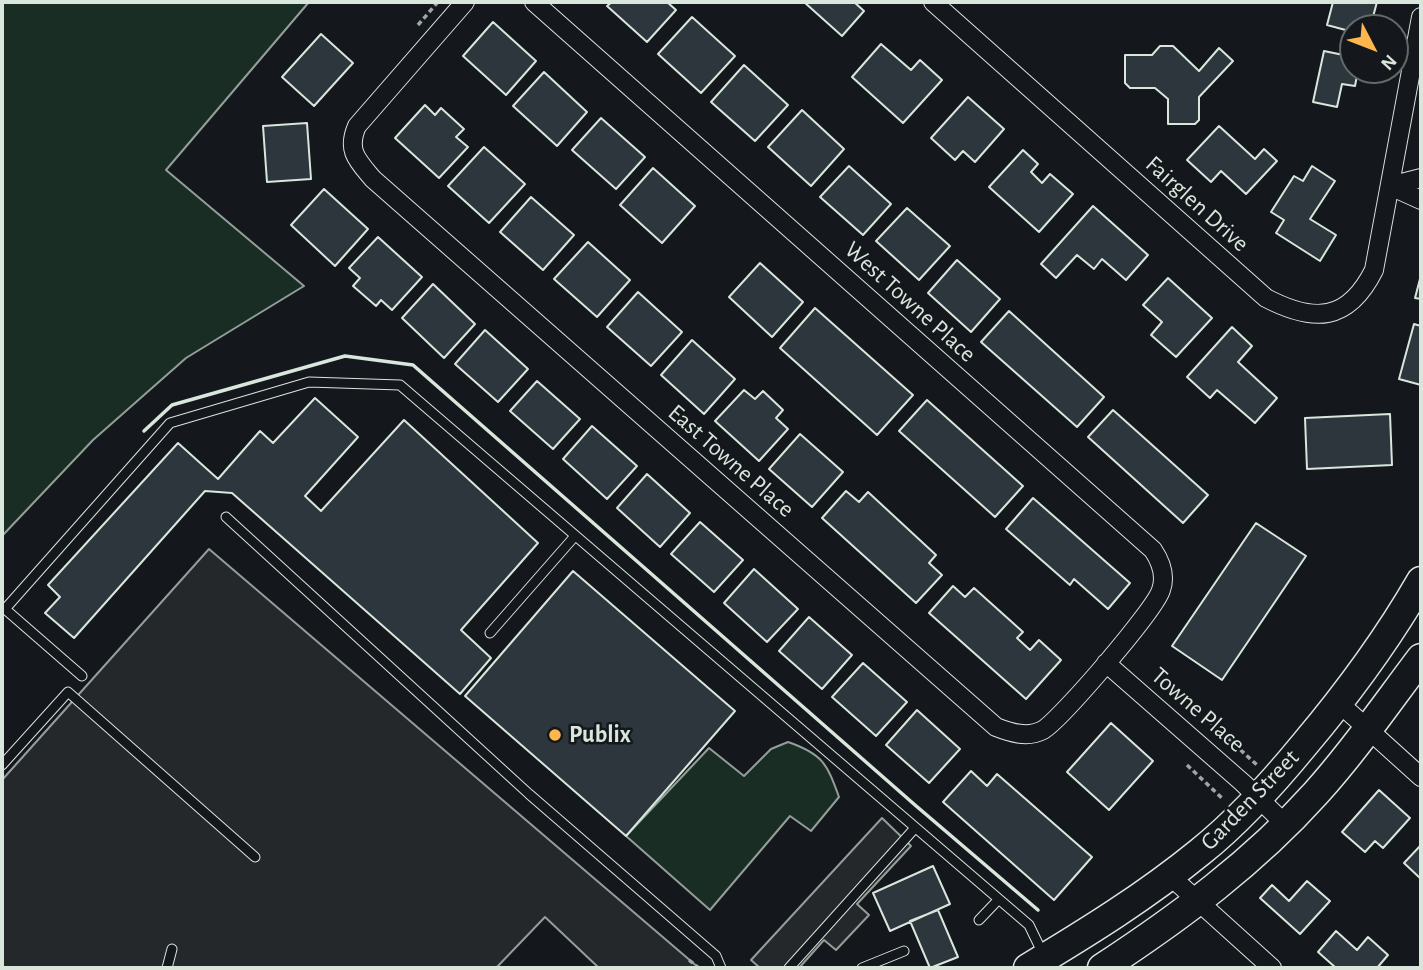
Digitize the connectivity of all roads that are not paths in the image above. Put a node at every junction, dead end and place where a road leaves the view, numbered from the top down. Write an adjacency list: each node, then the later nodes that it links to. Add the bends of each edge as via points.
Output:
1 (465, 2): 13 (street, East Towne Place, via 357,126 351,140 356,159 373,179 996,727 1010,733 1041,731)
2 (534, 2): 13 (street, West Towne Place, via 1153,550 1160,560 1162,589)
3 (933, 2): 6 (street, Fairglen Drive, via 1266,298 1286,308 1306,315 1325,314 1347,305 1364,289 1374,270)
4 (1421, 17): 6 (street, Fairglen Drive)
5 (1421, 178): 6 (street)
6 (1390, 186): 7 (street)
7 (1421, 201)
8 (226, 517): 31 (lane, via 529,794 716,956)
9 (575, 536): 11 (lane); 14 (lane, via 400,385 309,382 170,423 5,609); 21 (lane)
10 (1421, 581): 15 (main road, Garden Street, via 1398,622)
11 (491, 633)
12 (1421, 658): 16 (main road, Garden Street)
13 (1106, 663): 19 (street, Towne Place)
14 (82, 676)
15 (1339, 703): 16 (street); 19 (main road, Garden Street)
16 (1368, 729): 18 (street); 20 (main road, Garden Street)
17 (2, 765): 22 (lane, via 68,692)
18 (1421, 776)
19 (1259, 798): 20 (street, Towne Place); 23 (main road, Garden Street)
20 (1286, 825): 25 (main road, Garden Street)
21 (915, 828): 24 (lane); 32 (lane)
22 (255, 857)
23 (1169, 875): 25 (street); 29 (main road, Garden Street, via 1125,909)
24 (998, 900): 26 (lane); 29 (lane, via 1029,925)
25 (1198, 901): 34 (main road, Garden Street); 35 (street)
26 (979, 920)
27 (172, 950): 30 (lane)
28 (904, 951): 33 (lane)
29 (1037, 963)
30 (167, 968)
31 (721, 968)
32 (789, 968)
33 (862, 968)
34 (1102, 968)
35 (1272, 968)

